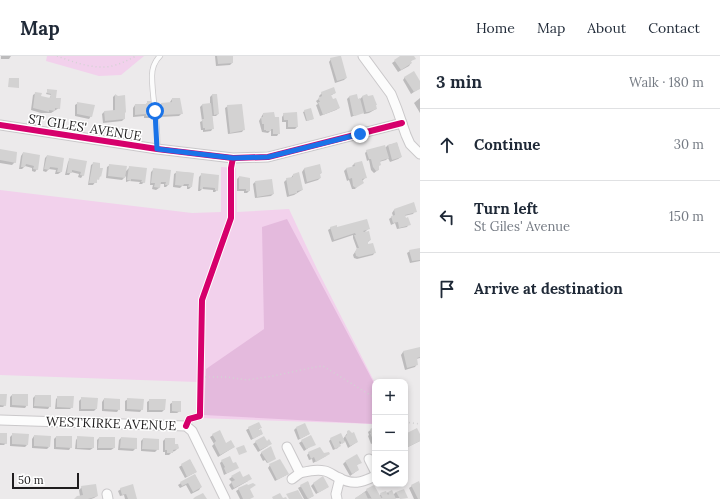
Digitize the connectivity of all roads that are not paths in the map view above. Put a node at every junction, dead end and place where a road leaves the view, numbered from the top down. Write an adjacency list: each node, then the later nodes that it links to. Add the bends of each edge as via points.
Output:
1 (160, 56): 5 (lane, via 156,60 152,76)
2 (363, 56): 3 (street, via 390,94)
3 (402, 123): 5 (street, ST GILES' AVENUE, via 268,157 233,158); 6 (street, via 410,144)
4 (0, 125): 5 (street, ST GILES' AVENUE)
5 (157, 149)
6 (420, 154)
7 (0, 420): 15 (street, WESTKIRKE AVENUE, via 186,426 192,431)
8 (288, 447): 11 (street)
9 (369, 459): 10 (street)
10 (372, 465)
11 (300, 473): 13 (street, via 315,469 327,471); 14 (street)
12 (372, 477): 13 (street, via 354,483)
13 (340, 478): 16 (street)
14 (292, 479)
15 (225, 499)
16 (337, 499)

